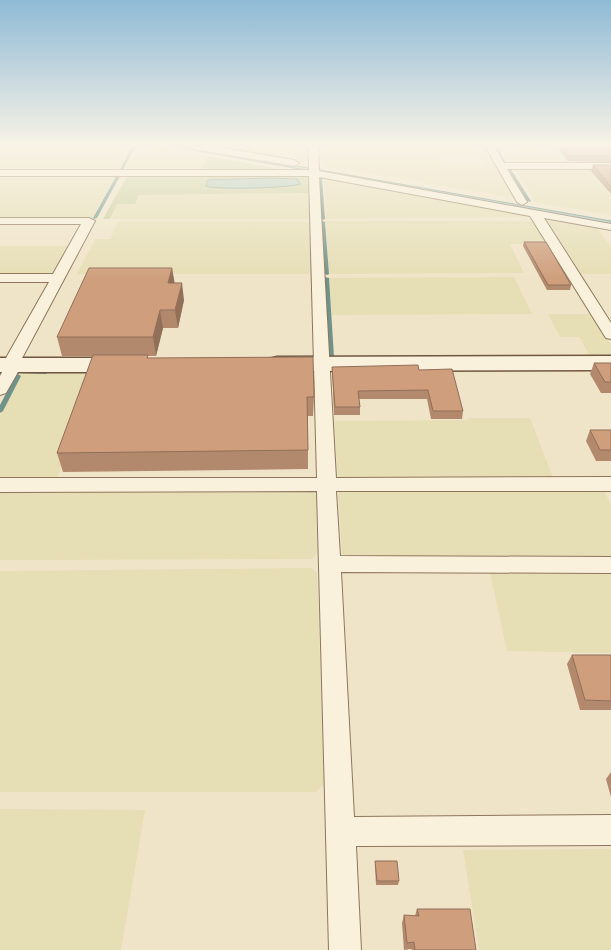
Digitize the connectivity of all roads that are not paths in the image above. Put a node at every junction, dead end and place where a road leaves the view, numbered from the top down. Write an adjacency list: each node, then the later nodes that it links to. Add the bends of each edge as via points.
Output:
1 (314, 190): 15 (street)
2 (417, 190): 6 (street)
3 (446, 190): 5 (street)
4 (515, 190): 5 (street)
5 (522, 202): 7 (street)
6 (537, 214): 9 (street); 12 (street, via 535,217)
7 (611, 217)
8 (0, 221): 11 (street, via 89,221)
9 (611, 227)
10 (0, 278): 11 (street)
11 (58, 278): 16 (street)
12 (611, 335)
13 (611, 363): 15 (street)
14 (256, 364): 15 (street)
15 (323, 364): 19 (street)
16 (8, 365): 17 (street); 18 (street)
17 (142, 365)
18 (0, 390)
19 (328, 484): 20 (street); 21 (street); 22 (street)
20 (611, 484)
21 (0, 485)
22 (330, 564): 23 (street); 25 (street)
23 (611, 564)
24 (611, 830): 25 (street)
25 (340, 832): 26 (street)
26 (345, 950)

